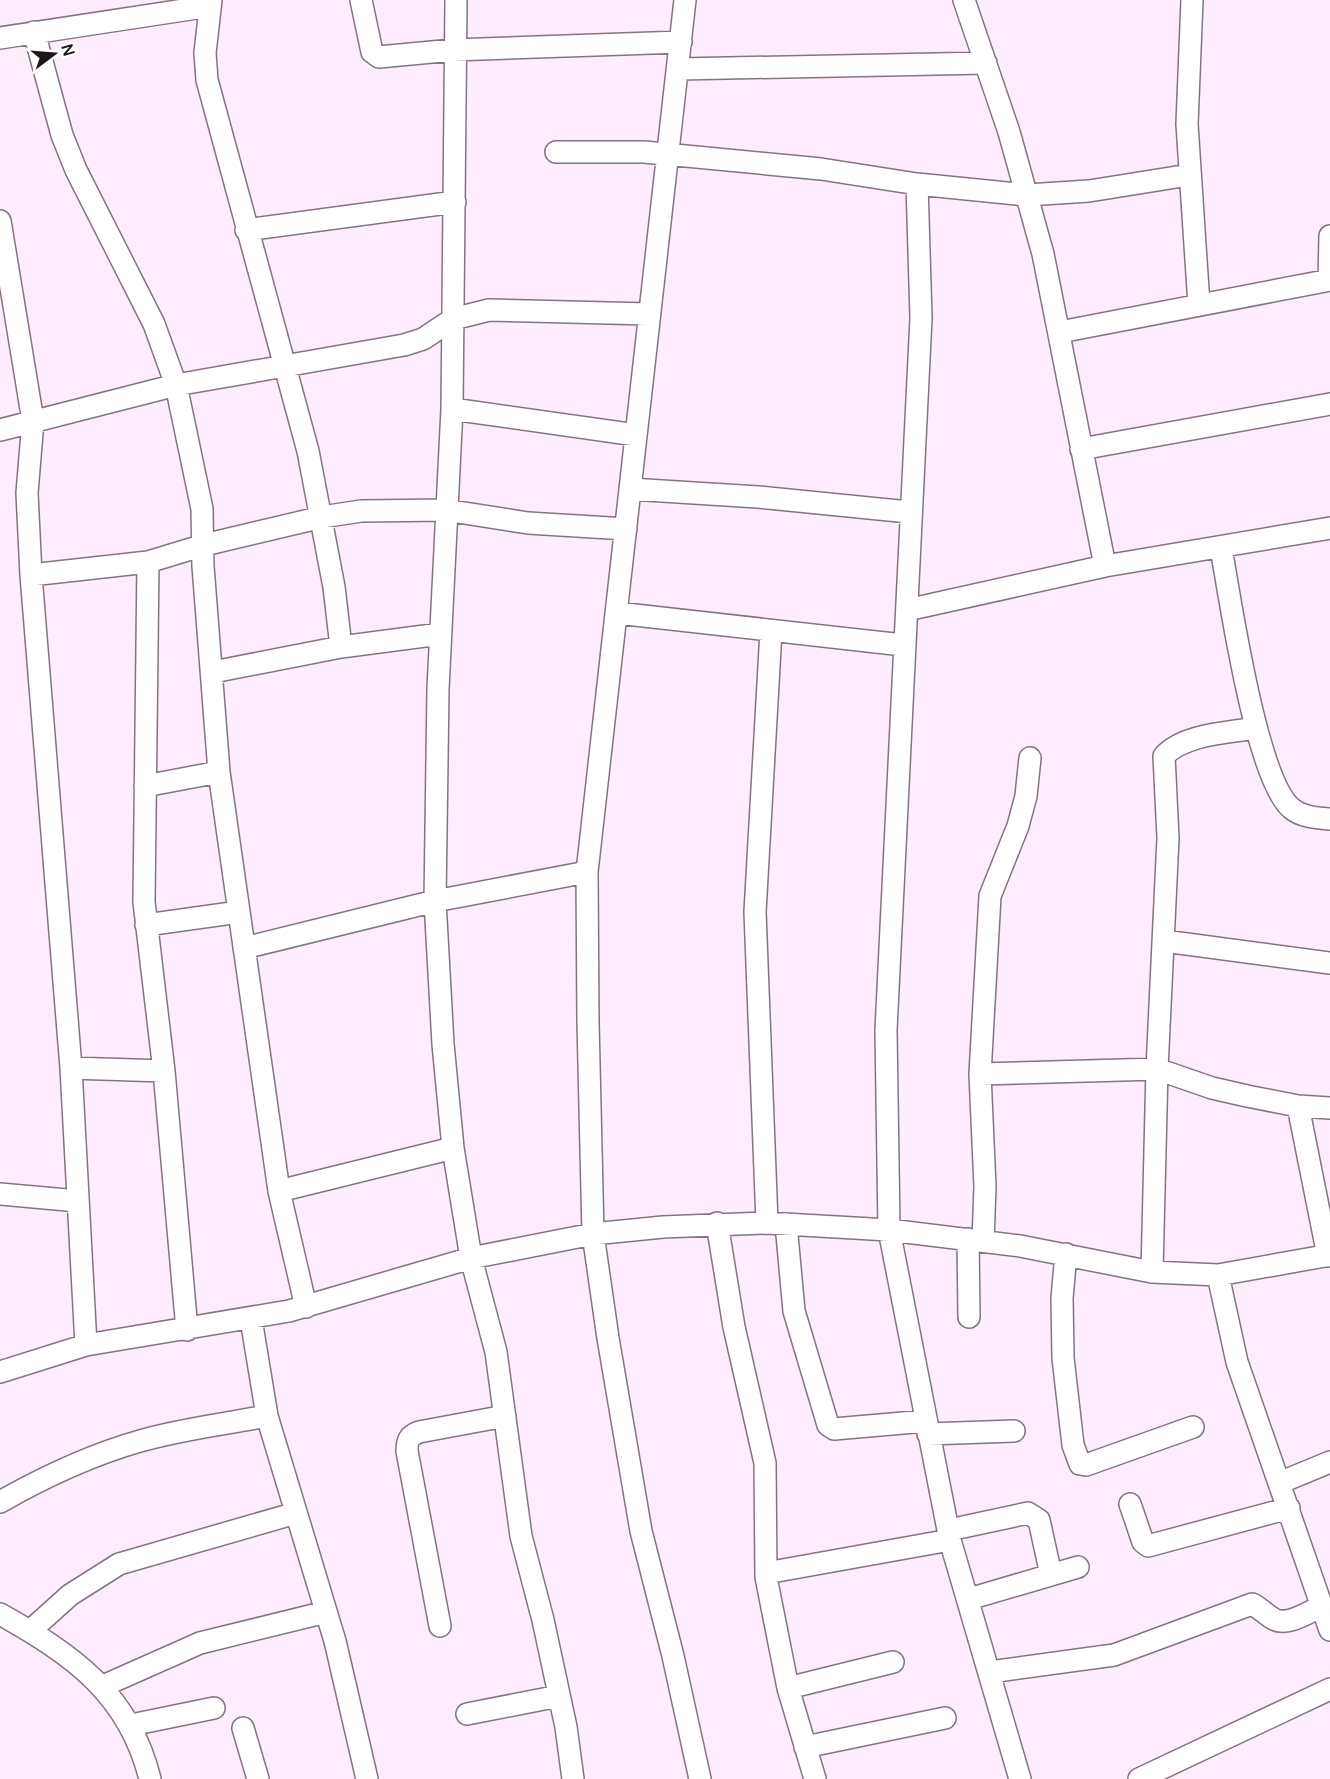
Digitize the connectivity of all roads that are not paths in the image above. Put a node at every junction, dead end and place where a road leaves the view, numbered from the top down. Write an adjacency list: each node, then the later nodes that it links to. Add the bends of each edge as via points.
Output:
1 (361, 0): 10 (street, via 375,56)
2 (456, 0): 10 (street)
3 (685, 0): 9 (street)
4 (964, 0): 11 (street)
5 (1192, 0): 15 (street)
6 (211, 3): 7 (street); 20 (street, via 205,53 207,80)
7 (34, 32): 8 (street); 28 (street, via 62,135 76,170 154,324)
8 (0, 38)
9 (681, 42): 10 (street); 12 (street)
10 (453, 50): 18 (street)
11 (986, 63): 12 (street); 17 (street)
12 (679, 69): 14 (street)
13 (556, 152): 14 (street, via 644,152)
14 (669, 156): 16 (street, via 821,169); 24 (street)
15 (1189, 175): 17 (street, via 1089,191); 23 (street)
16 (917, 184): 17 (street); 38 (street, via 921,318)
17 (1027, 195): 26 (street)
18 (455, 202): 20 (street); 25 (street)
19 (0, 221): 31 (street)
20 (246, 230): 27 (street)
21 (1330, 236): 22 (street)
22 (1329, 280): 23 (street)
23 (1199, 305): 26 (street)
24 (649, 314): 25 (street, via 489,310); 33 (street)
25 (453, 319): 27 (street, via 414,343); 30 (street)
26 (1060, 332): 34 (street)
27 (285, 366): 28 (street); 39 (street)
28 (176, 385): 31 (street); 42 (street, via 202,509)
29 (1330, 404): 34 (street)
30 (452, 409): 33 (street); 37 (street)
31 (33, 421): 32 (street); 35 (street)
32 (3, 429): 35 (street)
33 (636, 435): 36 (street)
34 (1081, 449): 45 (street)
35 (29, 465): 46 (street)
36 (630, 489): 38 (street); 41 (street)
37 (446, 510): 39 (street, via 361,511); 41 (street, via 528,522); 50 (street)
38 (909, 512): 47 (street)
39 (322, 517): 42 (street); 52 (street)
40 (1330, 528): 43 (street)
41 (626, 529): 48 (street)
42 (204, 545): 44 (street); 53 (street)
43 (1221, 548): 45 (street); 54 (street)
44 (148, 562): 46 (street); 57 (street)
45 (1105, 566): 47 (street)
46 (31, 575): 66 (street)
47 (907, 610): 51 (street)
48 (617, 613): 49 (street); 59 (street)
49 (771, 631): 51 (street); 77 (street, via 755,912)
50 (440, 634): 52 (street); 60 (street)
51 (903, 645): 78 (street, via 886,1029)
52 (341, 647): 53 (street)
53 (213, 672): 56 (street)
54 (1256, 728): 58 (street, via 1290,808 1304,815); 63 (street, via 1191,740 1173,746 1164,756 1168,838)
55 (1030, 758): 69 (street, via 1018,826 990,896)
56 (219, 772): 57 (street); 61 (street)
57 (145, 786): 62 (street)
58 (1330, 819)
59 (587, 872): 60 (street); 79 (street)
60 (435, 901): 64 (street); 72 (street, via 442,1044)
61 (239, 912): 62 (street); 64 (street)
62 (146, 925): 68 (street)
63 (1164, 941): 65 (street); 67 (street)
64 (244, 948): 73 (street)
65 (1330, 963)
66 (71, 1068): 68 (street); 75 (street)
67 (1157, 1069): 69 (street); 70 (street, via 1212,1088); 84 (street)
68 (164, 1071): 89 (street)
69 (980, 1074): 80 (street, via 985,1187)
70 (1298, 1106): 71 (street); 82 (street)
71 (1330, 1108)
72 (453, 1148): 73 (street); 83 (street)
73 (279, 1191): 86 (street)
74 (0, 1194): 75 (street)
75 (78, 1201): 90 (street)
76 (717, 1223): 77 (street); 79 (street); 105 (street, via 734,1327 765,1463)
77 (776, 1223): 78 (street); 95 (street, via 794,1311 828,1425 834,1429)
78 (889, 1230): 80 (street); 95 (street)
79 (593, 1234): 83 (street); 130 (street, via 641,1531)
80 (976, 1240): 81 (street); 87 (street)
81 (1066, 1254): 84 (street); 94 (street, via 1063,1358 1073,1445 1080,1464)
82 (1329, 1255): 85 (street)
83 (471, 1258): 86 (street); 93 (street, via 496,1352)
84 (1152, 1272): 85 (street)
85 (1218, 1275): 98 (street, via 1237,1362)
86 (306, 1307): 88 (street)
87 (969, 1317)
88 (251, 1319): 89 (street); 92 (street)
89 (187, 1330): 90 (street)
90 (86, 1345): 91 (street)
91 (0, 1372)
92 (267, 1416): 99 (street, via 140,1441 36,1481); 102 (street)
93 (505, 1416): 111 (street, via 419,1432 407,1441); 119 (street, via 521,1536)
94 (1193, 1427)
95 (927, 1428): 96 (street); 103 (street)
96 (1014, 1431)
97 (1330, 1462): 98 (street)
98 (1279, 1483): 101 (street)
99 (0, 1502)
100 (1130, 1504): 101 (street, via 1143,1542 1148,1546)
101 (1289, 1508): 108 (street)
102 (296, 1513): 109 (street); 112 (street, via 119,1564 70,1595)
103 (950, 1535): 105 (street); 106 (street, via 1028,1513 1034,1515 1039,1520); 107 (street)
104 (1078, 1567): 106 (street)
105 (766, 1573): 117 (street)
106 (1051, 1575): 107 (street)
107 (969, 1599): 115 (street)
108 (1322, 1606): 113 (street); 115 (street, via 1286,1622 1274,1620 1252,1604 1113,1655)
109 (326, 1611): 116 (street, via 200,1643); 128 (street)
110 (0, 1614): 112 (street)
111 (440, 1626)
112 (30, 1630): 116 (street)
113 (1330, 1630)
114 (893, 1662): 117 (street)
115 (990, 1672): 132 (street)
116 (103, 1686): 123 (street)
117 (788, 1688): 125 (street)
118 (1330, 1689): 133 (street)
119 (559, 1696): 121 (street); 129 (street)
120 (214, 1708): 123 (street)
121 (467, 1714)
122 (945, 1718): 125 (street)
123 (131, 1725): 126 (street)
124 (243, 1728): 127 (street)
125 (805, 1747): 131 (street)
126 (150, 1779)
127 (258, 1779)
128 (367, 1779)
129 (573, 1779)
130 (700, 1779)
131 (815, 1779)
132 (1020, 1779)
133 (1139, 1779)

